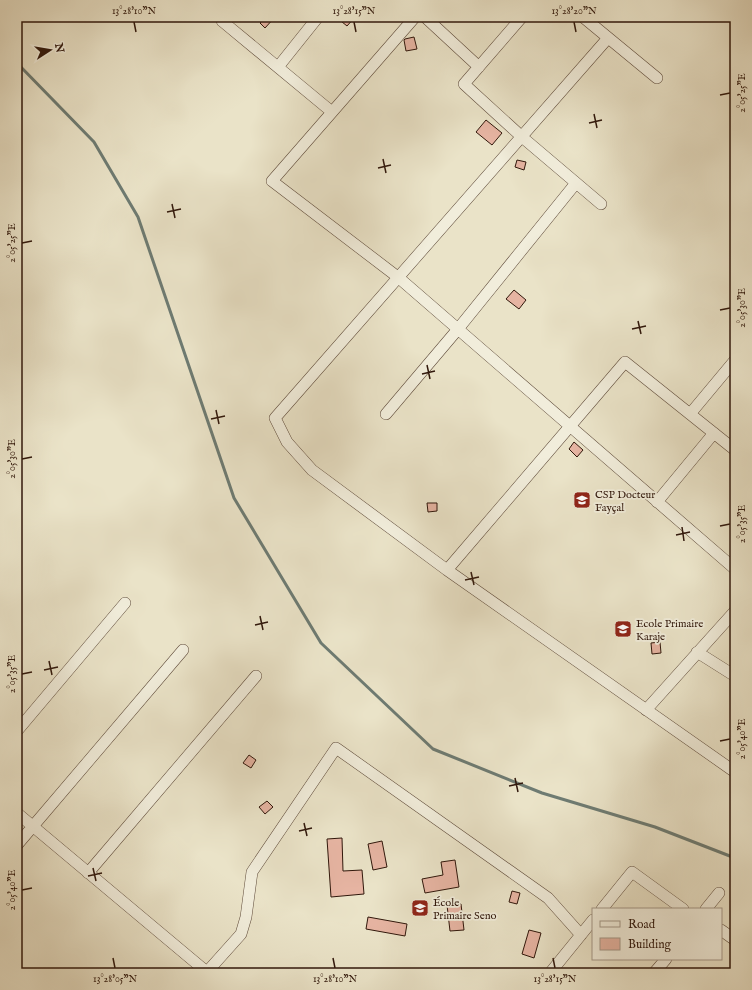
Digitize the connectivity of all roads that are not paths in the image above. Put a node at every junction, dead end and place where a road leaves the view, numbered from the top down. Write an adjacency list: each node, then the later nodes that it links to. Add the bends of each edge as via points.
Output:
1 (226, 17): 8 (street, via 222,21)
2 (318, 17): 8 (street)
3 (415, 17): 11 (street)
4 (425, 17): 9 (street)
5 (522, 17): 9 (street)
6 (583, 17): 7 (street)
7 (608, 38): 10 (street); 12 (street)
8 (278, 67): 11 (street)
9 (479, 67): 12 (street, via 464,84)
10 (657, 78)
11 (332, 112): 15 (street, via 272,181)
12 (522, 137): 13 (street); 15 (street)
13 (576, 183): 14 (street); 16 (street)
14 (601, 204)
15 (399, 278): 16 (street); 25 (street, via 275,418 287,442 312,470)
16 (458, 329): 18 (street); 20 (street)
17 (735, 360): 19 (street)
18 (386, 414)
19 (690, 414): 20 (street, via 626,362); 21 (street)
20 (571, 427): 23 (street); 25 (street)
21 (714, 433): 22 (street); 23 (street)
22 (735, 450)
23 (657, 502): 24 (street)
24 (735, 569)
25 (447, 570): 32 (street)
26 (125, 603): 33 (street)
27 (735, 611): 29 (street)
28 (183, 650): 36 (street)
29 (698, 652): 31 (street); 32 (street)
30 (256, 676): 38 (street)
31 (735, 676)
32 (646, 710): 34 (street)
33 (17, 731)
34 (735, 772)
35 (17, 813): 36 (street)
36 (33, 827): 37 (street); 38 (street)
37 (17, 845)
38 (88, 873): 48 (street)
39 (719, 893): 42 (street)
40 (603, 908): 41 (street, via 632,872)
41 (682, 908)
42 (707, 908)
43 (592, 921): 45 (street)
44 (722, 931): 46 (street)
45 (581, 936): 48 (street, via 548,898 336,748 252,872 241,934); 49 (street)
46 (735, 940)
47 (665, 960): 50 (street)
48 (207, 973)
49 (550, 973)
50 (654, 973)

